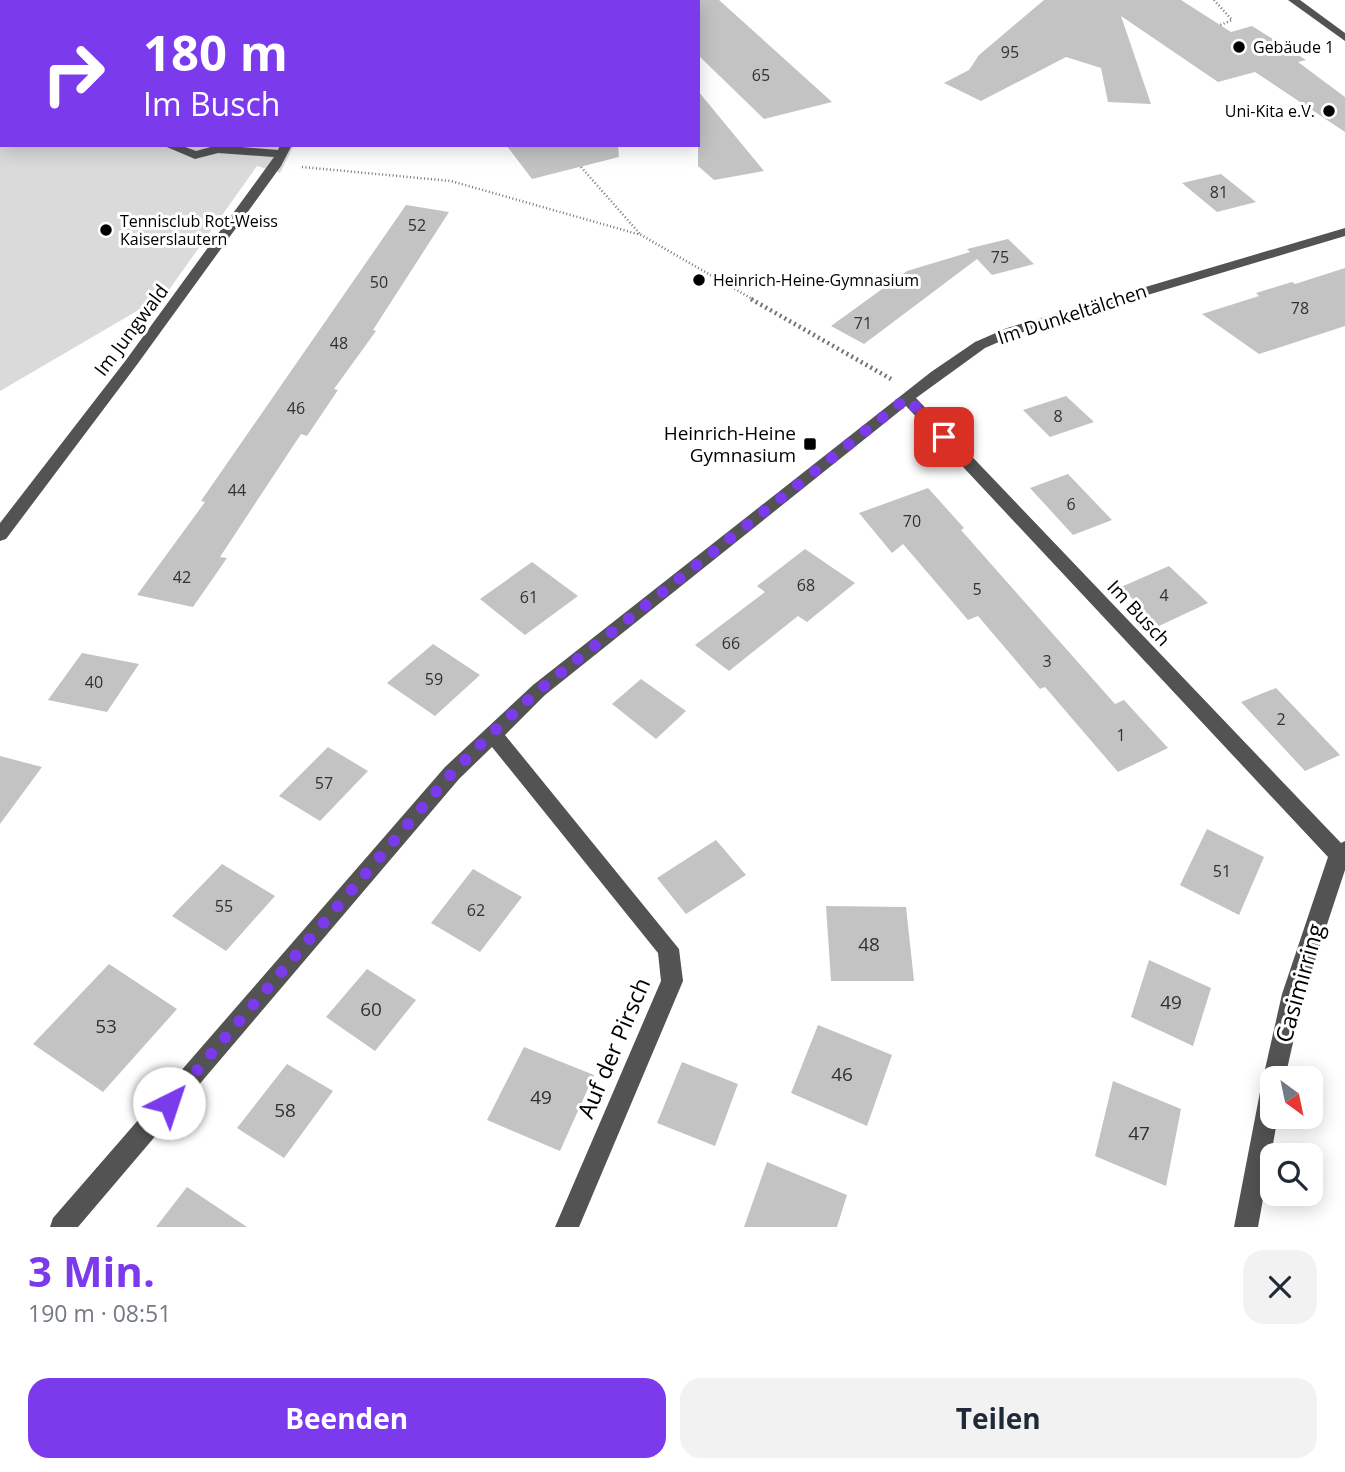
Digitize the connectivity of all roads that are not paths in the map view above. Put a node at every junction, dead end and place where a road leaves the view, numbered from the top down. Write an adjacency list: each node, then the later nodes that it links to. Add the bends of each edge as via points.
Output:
1 (1293, 0): 2 (street)
2 (1345, 38)
3 (173, 147): 4 (street, via 195,155 218,149)
4 (284, 149): 7 (street, Im Jungwald, via 131,363)
5 (1345, 232): 6 (street, Im Dunkeltälchen, via 1012,331 979,345)
6 (907, 398): 8 (street, Im Dunkeltälchen, via 539,690); 9 (street, Im Busch)
7 (0, 535)
8 (492, 733): 12 (street, Im Dunkeltälchen, via 452,773); 13 (street, Auf der Pirsch, via 668,949 672,981)
9 (1343, 856): 10 (street, Casimirring, via 1293,994)
10 (1277, 1066)
11 (1264, 1129): 14 (street)
12 (62, 1227)
13 (567, 1227)
14 (1246, 1227)

